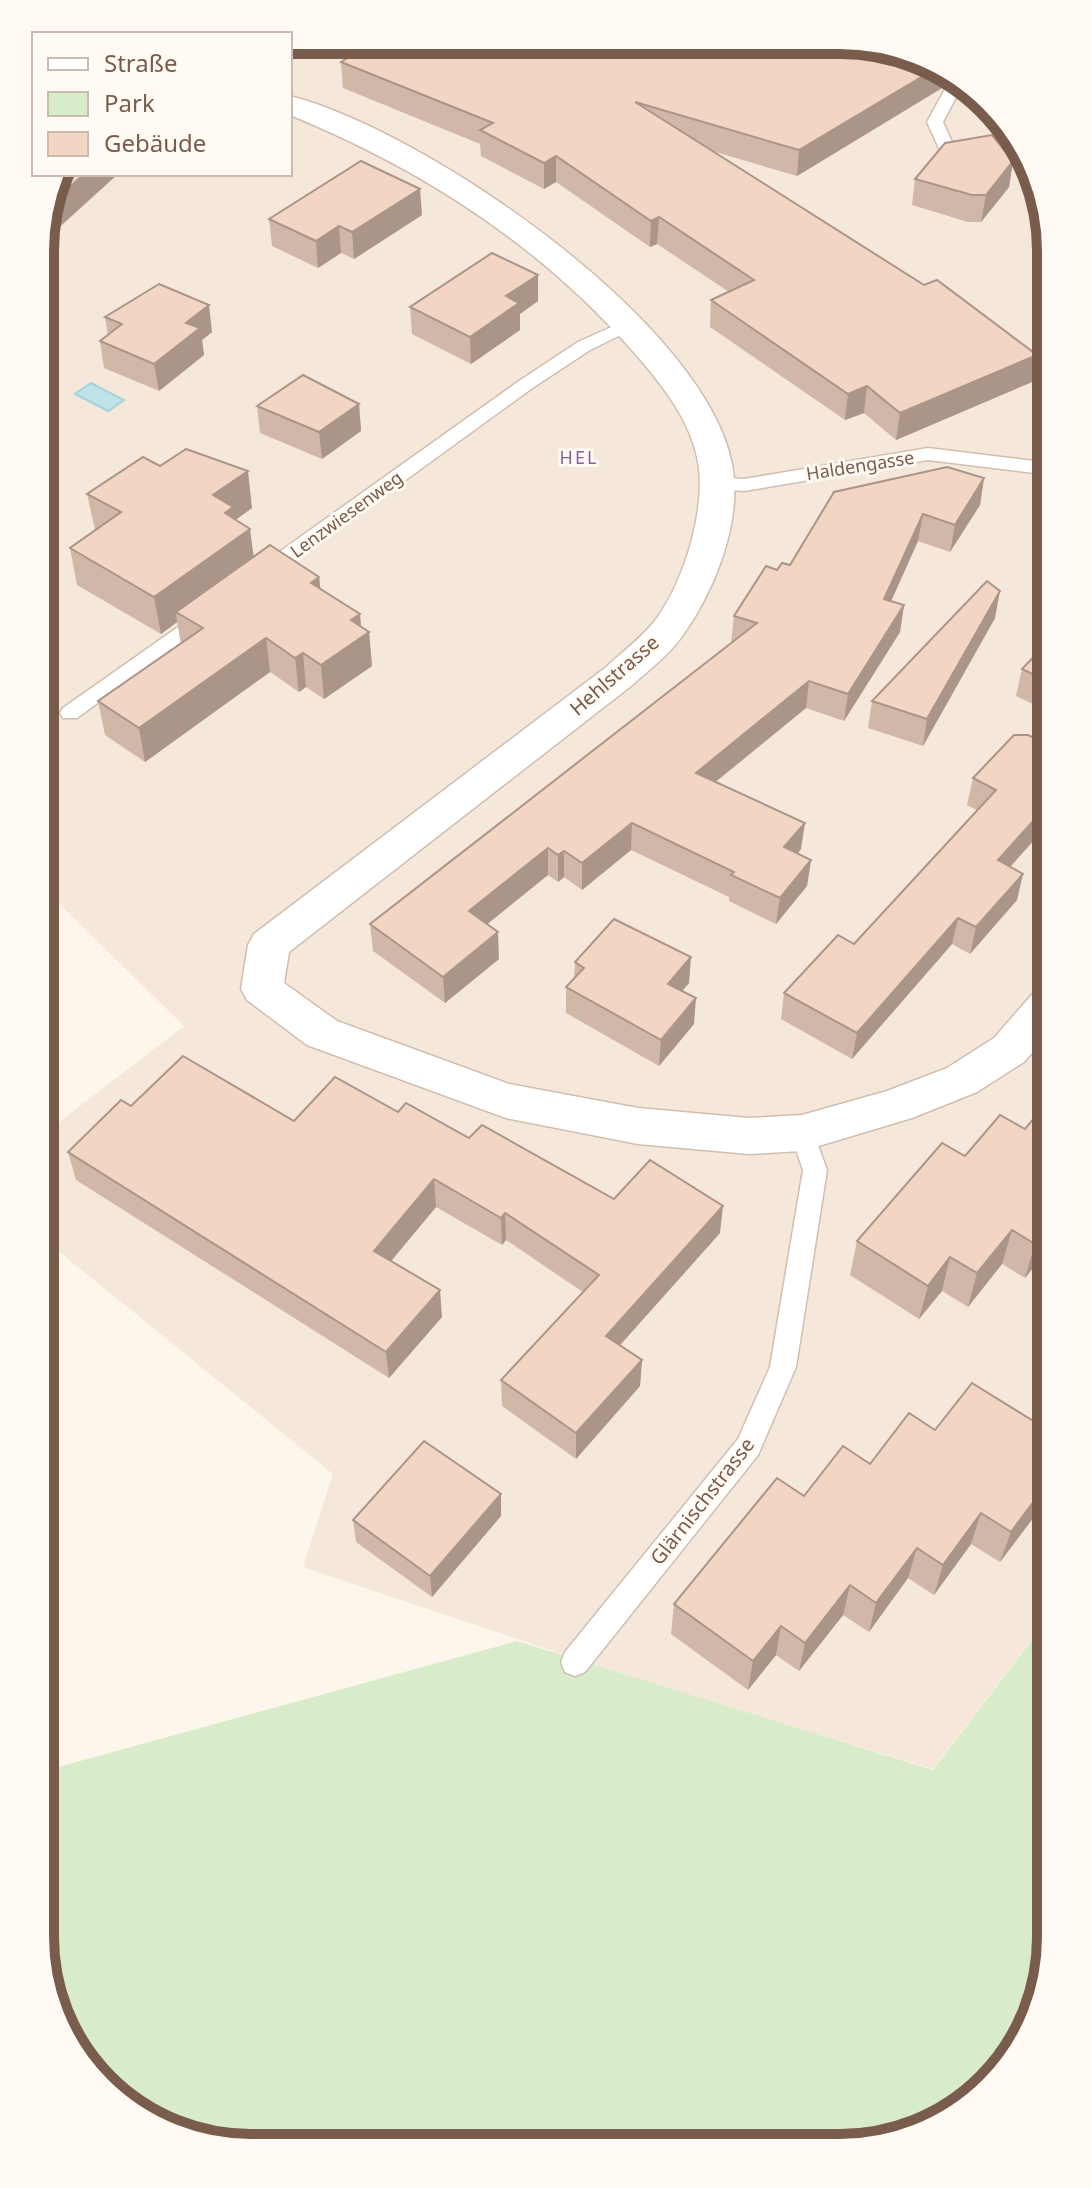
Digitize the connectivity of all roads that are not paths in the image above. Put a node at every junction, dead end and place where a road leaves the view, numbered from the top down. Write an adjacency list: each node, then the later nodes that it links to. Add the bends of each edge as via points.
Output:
1 (953, 89): 3 (lane, via 935,122)
2 (292, 106): 4 (street, Hehlstrasse, via 355,132 457,187 582,278)
3 (949, 153)
4 (629, 324): 6 (street, Hehlstrasse, via 690,399); 7 (lane, Lenzwiesenweg, via 525,385)
5 (1037, 467): 6 (lane, Haldengasse, via 928,454 744,485)
6 (717, 483): 11 (street, Hehlstrasse, via 703,556 670,626 618,677 269,945 262,989 322,1033 506,1101 645,1127 749,1136)
7 (251, 582)
8 (225, 601): 9 (lane)
9 (70, 713)
10 (1037, 1017): 11 (street, via 1009,1050 962,1080)
11 (802, 1133): 12 (lane, Glärnischstrasse, via 815,1170 783,1367 748,1447)
12 (575, 1662)

